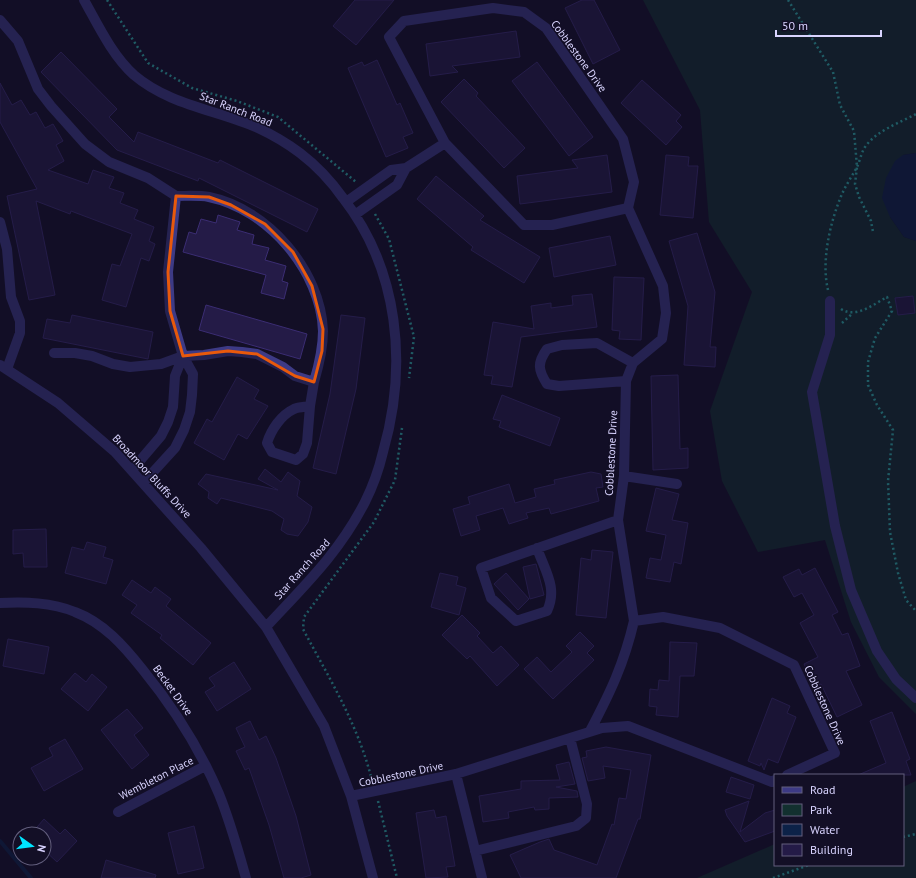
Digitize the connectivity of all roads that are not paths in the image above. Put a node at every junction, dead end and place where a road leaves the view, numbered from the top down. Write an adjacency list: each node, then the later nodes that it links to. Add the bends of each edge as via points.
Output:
1 (84, 0): 6 (street, Star Ranch Road, via 118,56 139,78 174,99 246,124 280,140 322,172)
2 (0, 20): 5 (street, via 18,41 38,88 85,144 109,162 148,178)
3 (445, 143): 4 (street); 7 (street, Cobblestone Drive, via 524,225 552,225); 7 (street, Cobblestone Drive, via 390,37 404,21 493,8 524,12 546,28 623,139 634,182)
4 (406, 168): 6 (street, via 391,170); 8 (street, via 397,185)
5 (176, 196): 12 (street, via 168,272 170,311); 16 (street, via 209,197 231,205 265,224 293,252 312,286 323,329 322,351)
6 (346, 202): 8 (street, Star Ranch Road)
7 (628, 208): 13 (street, Cobblestone Drive, via 663,286 666,313 662,339)
8 (356, 214): 26 (street, Star Ranch Road, via 378,256 386,279 395,334 394,405 388,436 366,501 349,531 334,554)
9 (0, 222): 14 (street, via 7,249 11,296 20,321 20,333)
10 (830, 301): 27 (street, via 830,334 812,392 835,526 851,590 877,651 896,679)
11 (54, 353): 12 (street, via 92,356 130,367 161,364)
12 (183, 356): 16 (street, via 228,351 257,354 295,376); 18 (street, via 175,376 173,407 168,422 161,436); 20 (street, via 193,374 190,412 175,448)
13 (633, 363): 15 (street, Cobblestone Drive); 15 (street, via 597,343 562,345 547,349 540,359 540,374 547,384 559,386)
14 (3, 367): 18 (street, Broadmoor Bluffs Drive, via 58,403)
15 (626, 381): 19 (street, Cobblestone Drive)
16 (314, 382): 17 (street)
17 (310, 406): 17 (street, via 294,409 277,423 267,443 272,452 296,460 303,454)
18 (132, 470): 20 (street, Broadmoor Bluffs Drive)
19 (624, 476): 21 (street); 22 (street, Cobblestone Drive)
20 (144, 482): 26 (street, Broadmoor Bluffs Drive)
21 (677, 484)
22 (618, 520): 23 (street); 25 (street, Cobblestone Drive)
23 (537, 548): 23 (street, via 481,568 491,598 516,621 547,610 552,600 553,590)
24 (0, 604): 30 (street, Becket Drive, via 21,602 58,606 93,620 110,633 126,648 163,694 189,733)
25 (634, 620): 28 (street, Cobblestone Drive, via 612,691); 32 (street, Cobblestone Drive, via 663,617 720,628 794,665 835,753)
26 (266, 627): 34 (street, via 324,726)
27 (916, 698)
28 (590, 731): 29 (street, Cobblestone Drive); 33 (street, Cobblestone Drive, via 628,726)
29 (570, 738): 31 (street, Cobblestone Drive); 36 (street, via 587,804 586,818 576,826)
30 (205, 766): 35 (street, Wembleton Place); 37 (street, Becket Drive, via 219,794)
31 (456, 774): 34 (street, Cobblestone Drive); 36 (street, Cobblestone Drive)
32 (789, 774)
33 (774, 781)
34 (351, 796): 38 (street)
35 (118, 812)
36 (475, 851): 39 (street, Cobblestone Drive)
37 (246, 878)
38 (372, 878)
39 (482, 878)

